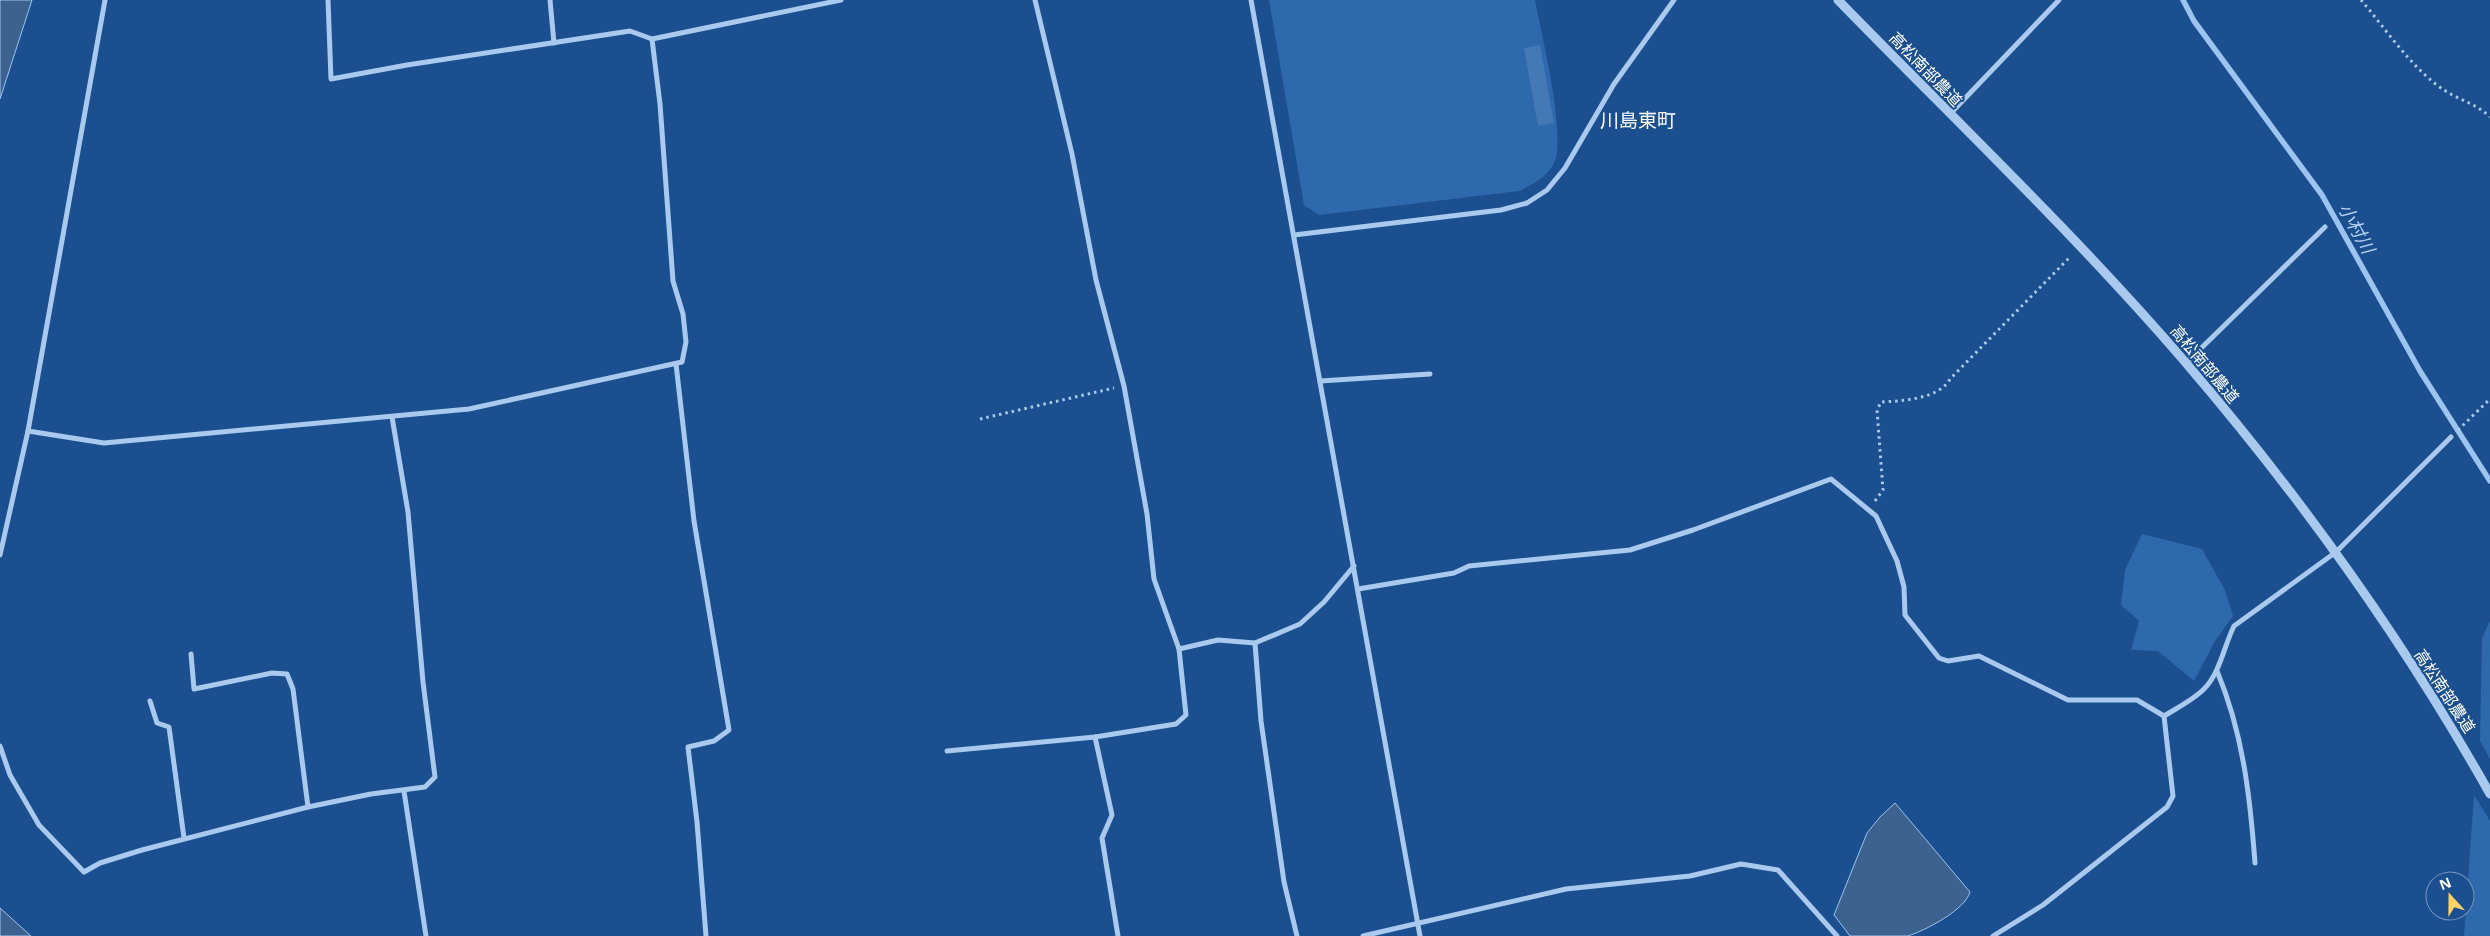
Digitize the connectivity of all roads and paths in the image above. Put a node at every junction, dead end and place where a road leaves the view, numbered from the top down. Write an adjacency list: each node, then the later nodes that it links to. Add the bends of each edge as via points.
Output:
1 (105, 0): 27 (street)
2 (328, 0): 12 (street, via 331,79)
3 (550, 0): 12 (street)
4 (841, 0): 11 (street)
5 (1035, 0): 22 (street, via 1072,154 1096,280)
6 (1251, 0): 16 (street)
7 (1674, 0): 16 (street, via 1614,84 1565,168 1547,190 1501,210)
8 (1838, 0): 13 (street, 高松南部農道)
9 (2059, 0): 13 (street)
10 (2361, 0): 14 (path, via 2408,58 2444,90)
11 (652, 39): 12 (street, via 630,31); 18 (street, via 660,104 672,281 683,314 686,342 682,362)
12 (554, 43)
13 (1950, 114): 17 (street, 高松南部農道)
14 (2490, 117)
15 (2325, 227): 19 (street)
16 (1294, 235): 21 (street)
17 (2080, 247): 19 (street, 高松南部農道); 29 (path, via 1946,385 1933,393 1881,402 1877,410 1883,490)
18 (676, 364): 24 (street, via 469,410); 50 (street, via 694,521 729,730 714,741 688,747)
19 (2186, 364): 30 (street, 高松南部農道)
20 (1430, 374): 21 (street)
21 (1320, 381): 32 (street)
22 (1124, 386): 25 (path); 35 (street, via 1147,514 1154,579)
23 (2490, 399): 26 (path)
24 (392, 416): 27 (street, via 104,443); 43 (street, via 408,512 435,777 425,787)
25 (980, 418)
26 (2461, 427)
27 (28, 431): 31 (street)
28 (2451, 438): 30 (street)
29 (1869, 510): 33 (street, via 1831,479 1630,550 1469,566 1454,573); 39 (street, via 1876,516 1897,561 1904,587 1905,615 1939,658 1948,661 1979,656 2068,700 2137,700)
30 (2336, 552): 37 (street, via 2234,626); 44 (street, 高松南部農道, via 2449,722)
31 (0, 555)
32 (1354, 566): 33 (street); 34 (street, via 1324,602 1300,624)
33 (1358, 589): 48 (street)
34 (1255, 643): 35 (street, via 1218,640); 52 (street, via 1261,721 1283,872)
35 (1179, 649): 40 (street, via 1186,715 1176,724)
36 (191, 654): 45 (street, via 194,689 272,673 287,674 293,688)
37 (2217, 670): 39 (street, via 2204,689); 47 (street, via 2231,704 2245,763)
38 (150, 701): 46 (street, via 157,723 169,727)
39 (2164, 716): 56 (street, via 2173,796 2167,808 2043,906)
40 (1095, 737): 42 (street); 51 (street, via 1112,815 1102,838)
41 (0, 746): 46 (street, via 10,775 39,825 84,872 100,863)
42 (947, 751)
43 (404, 791): 45 (street); 49 (street)
44 (2490, 794)
45 (308, 807): 46 (street)
46 (184, 838)
47 (2255, 863)
48 (1417, 924): 53 (street); 54 (street); 55 (street, via 1566,889 1690,876 1741,864 1778,870)
49 (426, 936)
50 (706, 936)
51 (1118, 936)
52 (1297, 936)
53 (1363, 936)
54 (1420, 936)
55 (1837, 936)
56 (1993, 936)

